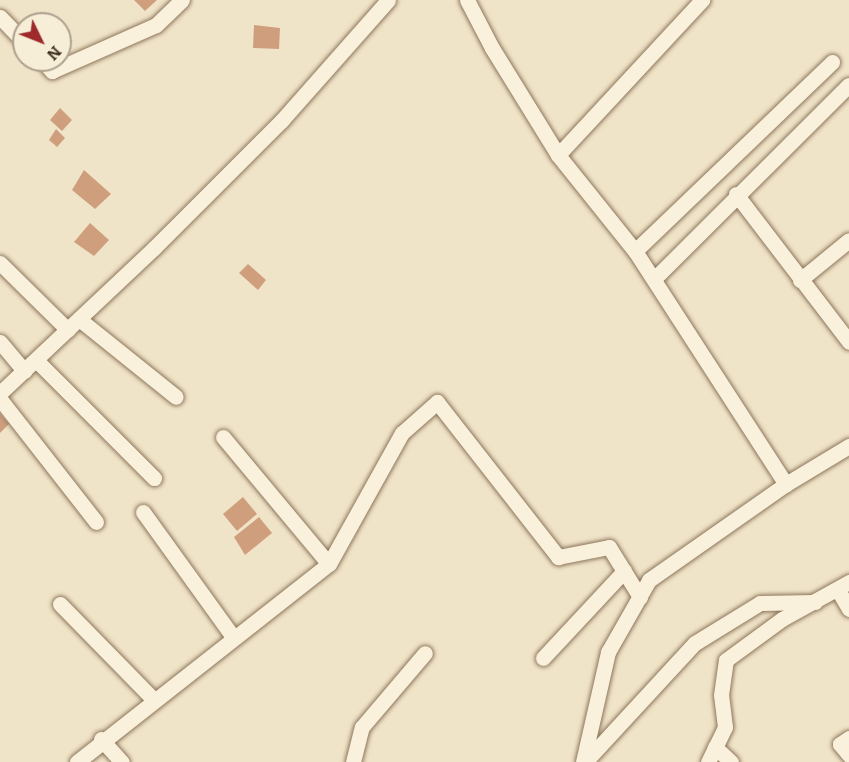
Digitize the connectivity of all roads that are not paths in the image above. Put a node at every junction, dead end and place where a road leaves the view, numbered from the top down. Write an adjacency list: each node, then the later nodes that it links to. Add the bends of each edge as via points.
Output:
1 (182, 0): 7 (street, via 156,25)
2 (388, 0): 17 (street, via 282,120)
3 (467, 0): 10 (street, via 517,92)
4 (702, 0): 10 (street)
5 (0, 17): 6 (street)
6 (12, 30)
7 (72, 62)
8 (832, 62): 13 (street)
9 (849, 85): 11 (street)
10 (558, 155): 13 (street)
11 (736, 194): 15 (street); 16 (street)
12 (849, 240): 16 (street)
13 (635, 251): 15 (street)
14 (0, 263): 17 (street)
15 (654, 279): 27 (street)
16 (800, 280): 19 (street)
17 (73, 324): 20 (street); 22 (street)
18 (0, 342): 20 (street)
19 (849, 342)
20 (30, 365): 21 (street); 26 (street)
21 (0, 393)
22 (176, 397)
23 (0, 399): 29 (street)
24 (223, 437): 30 (street)
25 (849, 446): 27 (street)
26 (154, 478)
27 (786, 484): 33 (street, via 649,580)
28 (143, 512): 37 (street)
29 (96, 522)
30 (329, 564): 31 (street, via 402,433 437,402 558,557 609,547); 37 (street)
31 (624, 571): 33 (street); 39 (street)
32 (843, 586): 34 (street); 36 (street)
33 (640, 597): 48 (street, via 608,652)
34 (815, 602): 43 (street, via 782,619 726,660 721,695 725,727); 48 (street, via 760,603 695,643)
35 (60, 604): 40 (street)
36 (849, 609)
37 (234, 638): 40 (street)
38 (425, 653): 47 (street, via 362,727)
39 (543, 658)
40 (153, 699): 42 (street)
41 (849, 738): 44 (street, via 840,744)
42 (101, 739): 45 (street); 46 (street)
43 (716, 747): 49 (street); 50 (street)
44 (849, 755)
45 (77, 762)
46 (122, 762)
47 (352, 762)
48 (584, 762)
49 (708, 762)
50 (731, 762)

